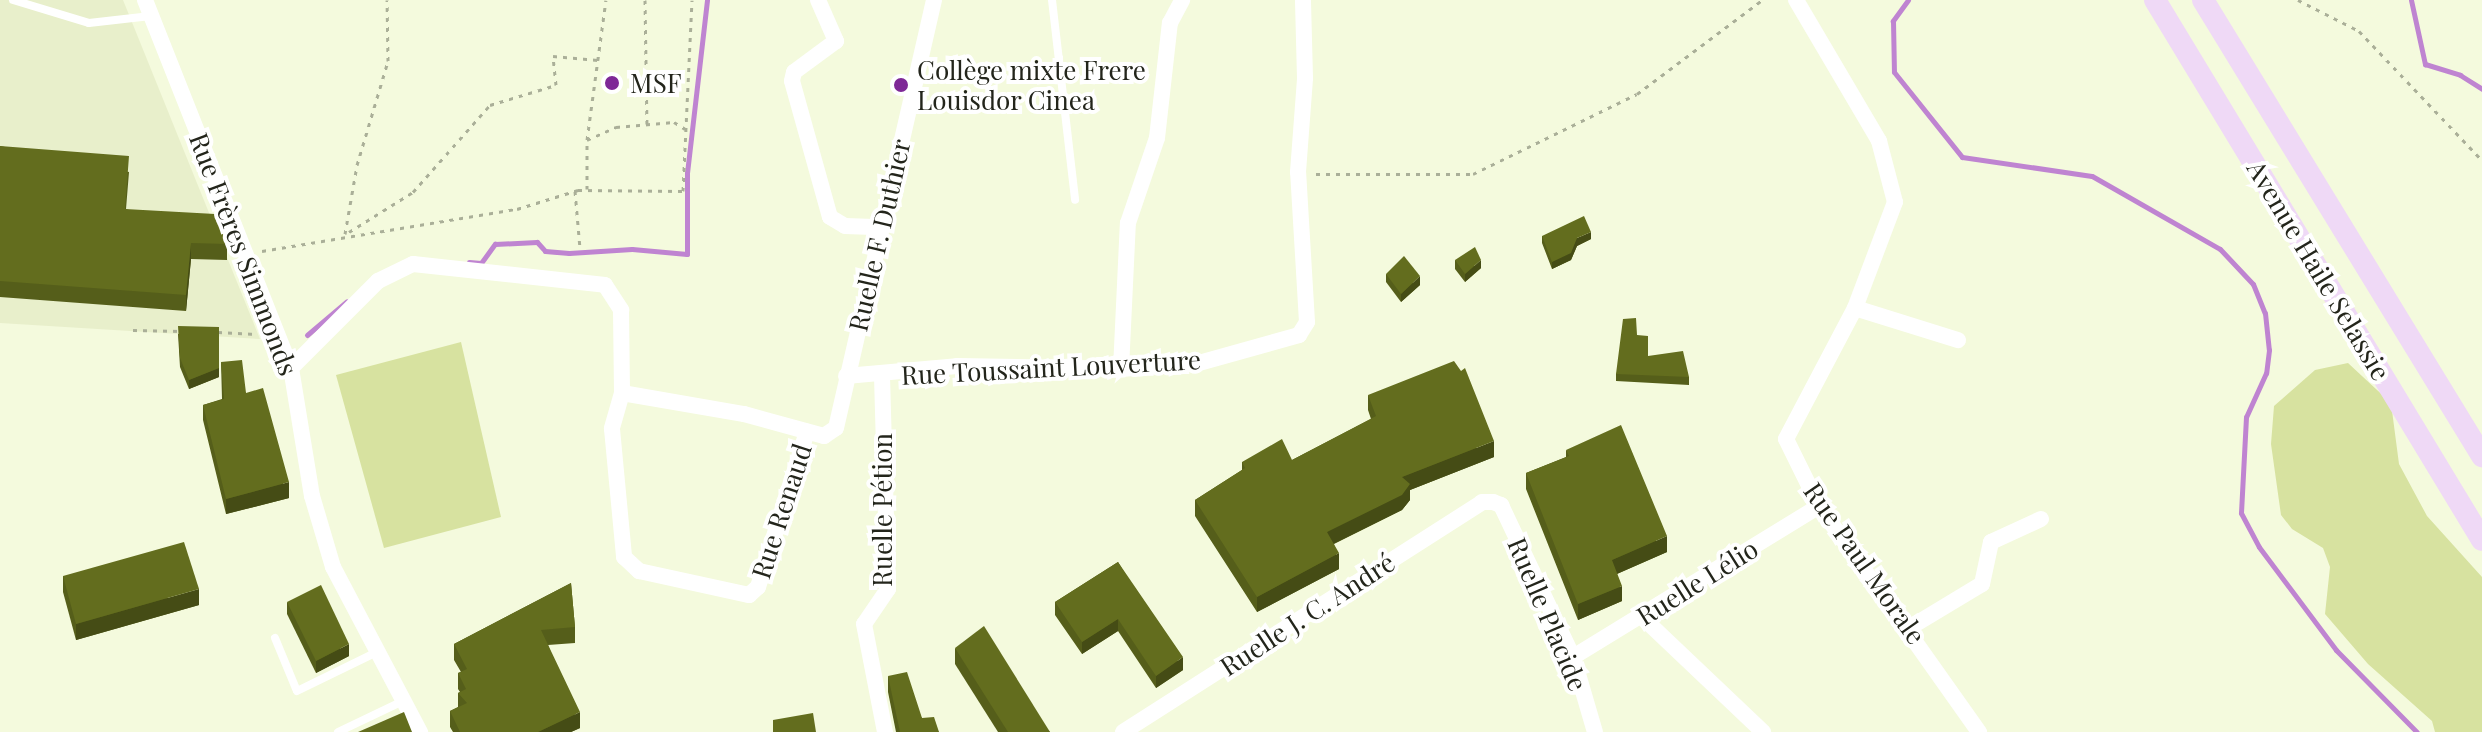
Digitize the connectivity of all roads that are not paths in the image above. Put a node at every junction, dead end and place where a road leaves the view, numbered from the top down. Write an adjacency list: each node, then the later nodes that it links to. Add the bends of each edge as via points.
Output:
1 (13, 0): 10 (lane, via 89,23)
2 (818, 0): 12 (street, via 836,41 794,72 804,126 830,217 845,226)
3 (934, 0): 12 (street, Ruelle F. Duthier)
4 (1052, 0): 11 (lane)
5 (1182, 0): 16 (street, via 1170,23 1157,138 1128,223)
6 (1303, 0): 16 (street, Rue Toussaint Louverture, via 1305,78 1298,172 1305,329 1199,363)
7 (1796, 0): 13 (street, Rue Paul Morale, via 1879,141 1895,202)
8 (2155, 0): 25 (street, Avenue Haile Selassie)
9 (2203, 0): 21 (street, Avenue Haile Selassie)
10 (148, 8): 15 (street, Rue Frères Simmonds)
11 (1075, 200)
12 (881, 227): 17 (street, Ruelle F. Duthier)
13 (1855, 308): 14 (street); 23 (street, Rue Paul Morale, via 1786,439)
14 (1958, 340)
15 (291, 368): 19 (street, Rue Renaud, via 378,281 413,264 595,281 616,296 621,310); 29 (street, Rue Frères Simmonds, via 312,496 333,567)
16 (1121, 369): 18 (street, Rue Toussaint Louverture, via 957,366)
17 (846, 376): 18 (street, Rue Toussaint Louverture); 20 (street, Ruelle F. Duthier, via 836,428 824,436)
18 (882, 376): 34 (street, Ruelle Pétion, via 888,589 864,624)
19 (622, 393): 20 (street, via 744,414); 20 (street, Rue Renaud, via 612,429 624,557 639,571 749,595 758,587)
20 (807, 432)
21 (2479, 445)
22 (1493, 502): 30 (street, Ruelle Placide, via 1501,505); 35 (street, Ruelle J. C. André, via 1482,502)
23 (1819, 506): 26 (street, Ruelle Lélio); 27 (street, Rue Paul Morale)
24 (2041, 519): 27 (street, via 1991,542 1982,584)
25 (2482, 540)
26 (1642, 617): 30 (street, Ruelle Lélio); 37 (street)
27 (1909, 628): 38 (street, Rue Paul Morale)
28 (275, 638): 29 (lane, via 297,691)
29 (375, 653): 31 (street, Rue Frères Simmonds)
30 (1573, 657): 36 (street, Ruelle Placide)
31 (401, 702): 32 (lane); 33 (street, Rue Frères Simmonds)
32 (338, 732)
33 (420, 732)
34 (885, 732)
35 (1123, 732)
36 (1595, 732)
37 (1763, 732)
38 (1979, 732)

